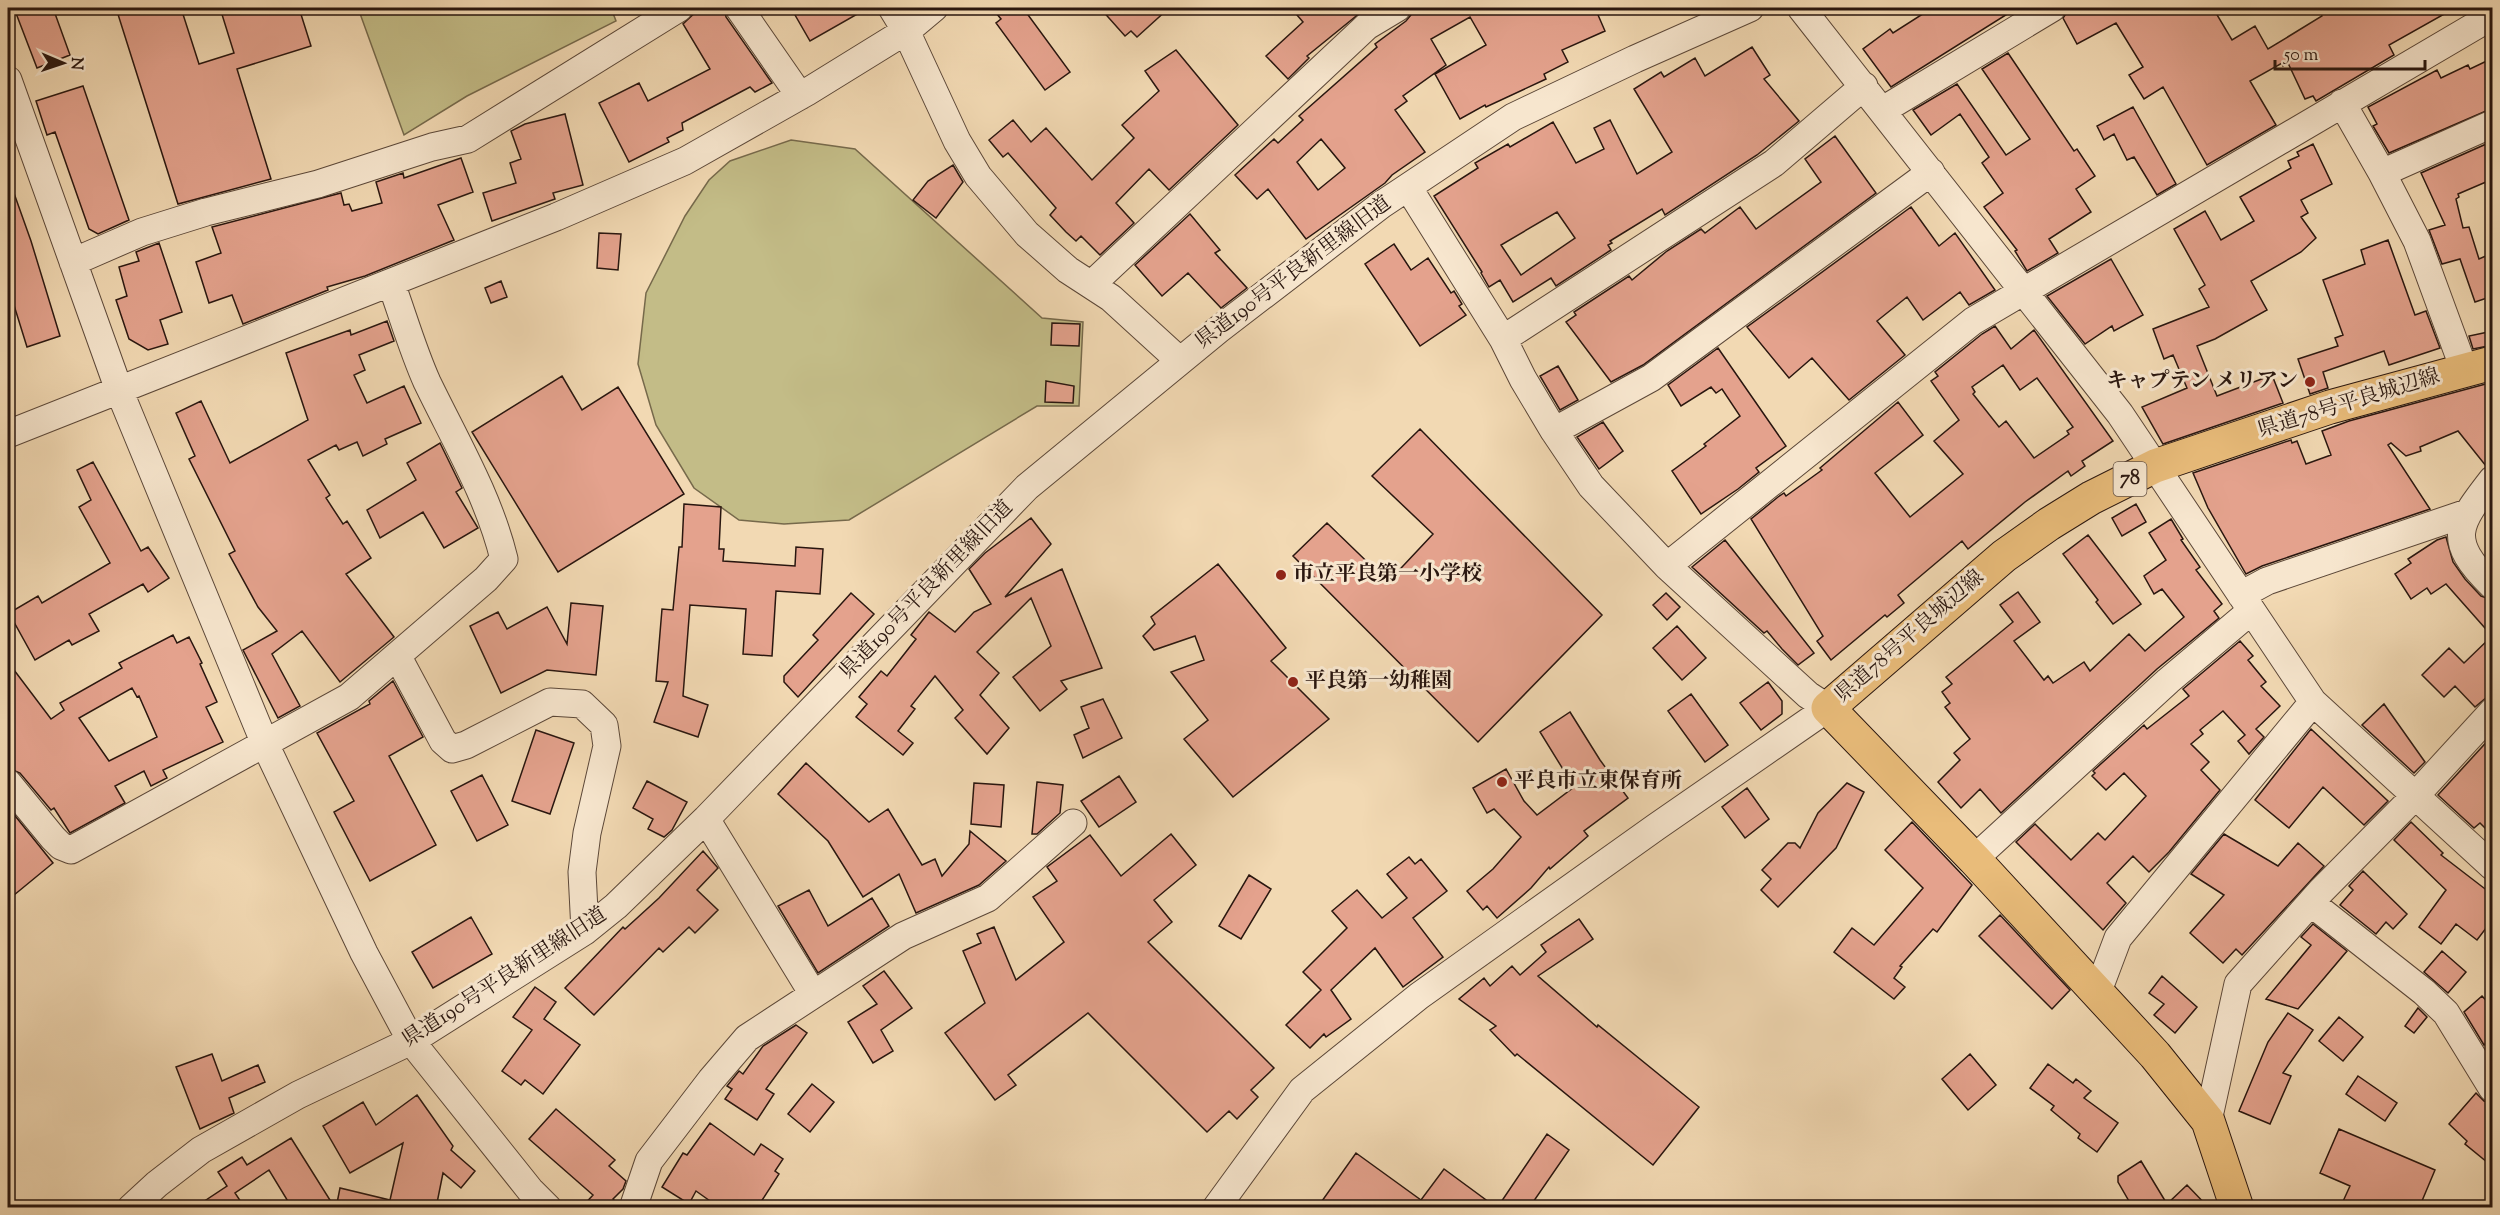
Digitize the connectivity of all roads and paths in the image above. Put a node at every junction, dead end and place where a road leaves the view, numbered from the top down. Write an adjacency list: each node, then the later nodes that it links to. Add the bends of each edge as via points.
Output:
1 (679, 8): 20 (street, via 468,139 318,184 206,212)
2 (739, 8): 13 (street)
3 (892, 8): 10 (street)
4 (934, 8): 10 (street)
5 (1397, 8): 22 (street, via 1367,26)
6 (1750, 8): 19 (street, 県道190号平良新里線旧道, via 1513,117)
7 (1801, 8): 12 (street)
8 (2052, 8): 15 (street)
9 (2493, 16): 14 (street)
10 (906, 31): 13 (street); 22 (street, via 957,141 978,176 1027,234 1068,270)
11 (8, 80): 20 (street)
12 (1864, 86): 15 (street); 24 (street, via 1774,163)
13 (800, 96): 21 (street, via 685,161)
14 (2342, 103): 18 (street); 23 (street)
15 (1883, 110): 17 (street)
16 (2493, 124): 18 (street)
17 (1931, 172): 23 (street); 28 (street, via 1651,378)
18 (2382, 173): 26 (street)
19 (1408, 187): 24 (street); 25 (street, 県道190号平良新里線旧道)
20 (73, 262): 27 (street)
21 (391, 283): 27 (street); 36 (street, via 427,381 498,534 504,559)
22 (1092, 284): 25 (street)
23 (2022, 292): 30 (street, via 2120,414); 33 (street, via 1937,348)
24 (1503, 339): 28 (street)
25 (1180, 360): 43 (street, 県道190号平良新里線旧道, via 1028,487)
26 (2478, 366): 30 (main road, 県道78号平良城辺線 / 78, via 2330,407)
27 (119, 390): 29 (street); 40 (street)
28 (1554, 431): 33 (street, via 1592,486)
29 (8, 434)
30 (2155, 466): 35 (street); 38 (main road, 県道78号平良城辺線 / 78, via 2091,498 2004,556)
31 (2493, 480): 32 (street)
32 (2467, 513): 34 (street, via 2460,534 2464,548 2477,570); 35 (street, via 2267,581)
33 (1667, 566): 38 (street, via 1808,695)
34 (2493, 585)
35 (2246, 603): 37 (street); 45 (street, via 2160,689)
36 (398, 657): 40 (street, via 349,697); 48 (street, via 443,741 452,748 466,745 550,702 582,704 604,724 608,746 587,832 582,872)
37 (2313, 702): 42 (street); 49 (street, via 2118,938)
38 (1828, 708): 45 (main road, 県道78号平良城辺線); 57 (street, via 1419,996 1302,1090)
39 (2493, 712): 42 (street)
40 (265, 744): 41 (street, via 71,850 53,838); 51 (street, via 364,953)
41 (8, 783)
42 (2416, 795): 46 (street); 47 (street)
43 (706, 819): 48 (street, 県道190号平良新里線旧道); 50 (street)
44 (1073, 823): 50 (street, via 988,898 903,936)
45 (1974, 859): 49 (main road, 県道78号平良城辺線)
46 (2493, 866)
47 (2311, 903): 52 (street, via 2446,1013); 53 (street, via 2238,984)
48 (585, 931): 51 (street, 県道190号平良新里線旧道)
49 (2098, 991): 53 (main road, 県道78号平良城辺線)
50 (813, 994): 56 (street, via 747,1038 711,1080 649,1161)
51 (411, 1041): 54 (street, 県道190号平良新里線旧道, via 298,1095 201,1150); 55 (street)
52 (2493, 1088)
53 (2208, 1121): 58 (main road, 県道78号平良城辺線)
54 (131, 1208)
55 (548, 1208)
56 (633, 1208)
57 (1216, 1208)
58 (2237, 1208)

